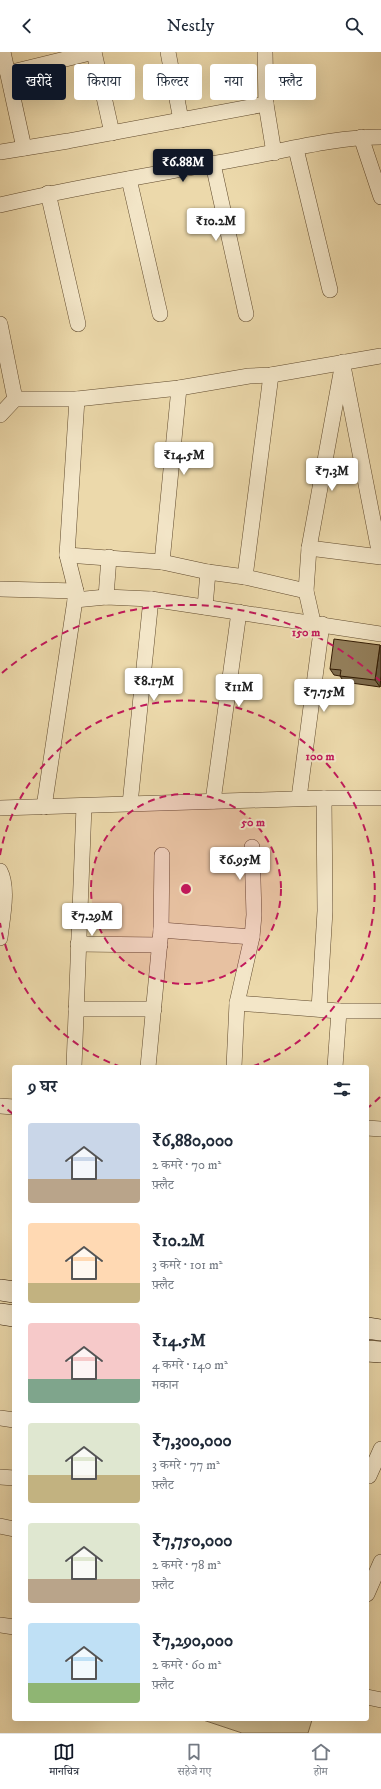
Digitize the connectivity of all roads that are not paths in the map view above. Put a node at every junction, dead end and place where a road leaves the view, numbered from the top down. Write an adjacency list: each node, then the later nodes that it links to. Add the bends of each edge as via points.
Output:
1 (3, 52): 5 (street)
2 (94, 52): 5 (street); 8 (street)
3 (168, 52): 7 (street)
4 (265, 52): 6 (street)
5 (8, 73): 11 (street)
6 (266, 104): 7 (street); 14 (street)
7 (181, 120): 8 (street)
8 (112, 133): 11 (street)
9 (361, 137): 10 (street); 12 (street); 18 (street)
10 (381, 137)
11 (24, 148): 13 (street)
12 (296, 149): 14 (street); 20 (street)
13 (0, 152)
14 (274, 153): 15 (street)
15 (212, 164): 16 (street); 22 (street)
16 (129, 179): 17 (street); 21 (street)
17 (48, 194): 19 (street); 24 (street)
18 (381, 197)
19 (0, 205)
20 (330, 290)
21 (160, 314)
22 (246, 314)
23 (0, 324): 29 (street)
24 (78, 324)
25 (381, 356): 26 (street)
26 (343, 362): 27 (street); 32 (street); 34 (street)
27 (271, 376): 28 (street, via 249,376); 38 (street)
28 (179, 388): 30 (street); 36 (street)
29 (15, 399): 30 (street); 31 (street)
30 (77, 399): 33 (street)
31 (0, 415)
32 (309, 548): 34 (street); 40 (street)
33 (68, 554): 35 (street); 41 (street)
34 (380, 557)
35 (109, 558): 36 (street); 42 (street)
36 (162, 562): 37 (street)
37 (208, 572): 38 (street); 44 (street)
38 (245, 577): 40 (street)
39 (0, 590): 41 (street)
40 (306, 591): 46 (street)
41 (76, 596): 42 (street); 53 (street)
42 (106, 597): 43 (street)
43 (151, 598): 44 (street); 52 (street)
44 (205, 607): 45 (street)
45 (239, 612): 46 (street); 51 (street)
46 (317, 623): 47 (street); 48 (street)
47 (381, 634)
48 (299, 798): 49 (street); 51 (street)
49 (324, 798): 50 (street); 66 (street, via 325,911)
50 (381, 798)
51 (212, 801): 52 (street)
52 (130, 804): 54 (street)
53 (44, 806): 54 (street); 55 (street)
54 (84, 806): 62 (street)
55 (0, 808)
56 (252, 847): 60 (street)
57 (162, 855): 59 (street)
58 (0, 871): 61 (street, via 3,877 4,903)
59 (161, 930): 60 (street); 63 (street)
60 (252, 937): 64 (street)
61 (0, 938)
62 (78, 944): 63 (street); 65 (street)
63 (160, 945): 67 (street)
64 (237, 1003): 66 (street); 72 (street)
65 (76, 1009): 67 (street); 70 (street)
66 (320, 1009): 68 (street)
67 (154, 1010): 71 (street)
68 (339, 1010): 69 (street); 73 (street)
69 (381, 1011)
70 (74, 1065)
71 (148, 1065)
72 (234, 1065)
73 (335, 1065)
74 (0, 1106): 75 (street)
75 (12, 1107)
76 (369, 1128): 77 (street)
77 (381, 1129)
78 (0, 1290): 79 (street)
79 (12, 1292)
80 (0, 1314): 81 (street)
81 (12, 1316)
82 (369, 1328): 83 (street)
83 (381, 1330)
84 (369, 1351): 85 (street)
85 (381, 1352)
86 (0, 1418): 87 (street)
87 (12, 1420)
88 (381, 1449): 91 (street)
89 (0, 1477): 90 (street)
90 (12, 1478)
91 (372, 1478)
92 (0, 1526): 93 (street)
93 (12, 1529)
94 (381, 1562): 95 (street)
95 (369, 1589)
96 (0, 1625): 97 (street)
97 (12, 1627)
98 (369, 1697): 99 (street)
99 (381, 1700)

